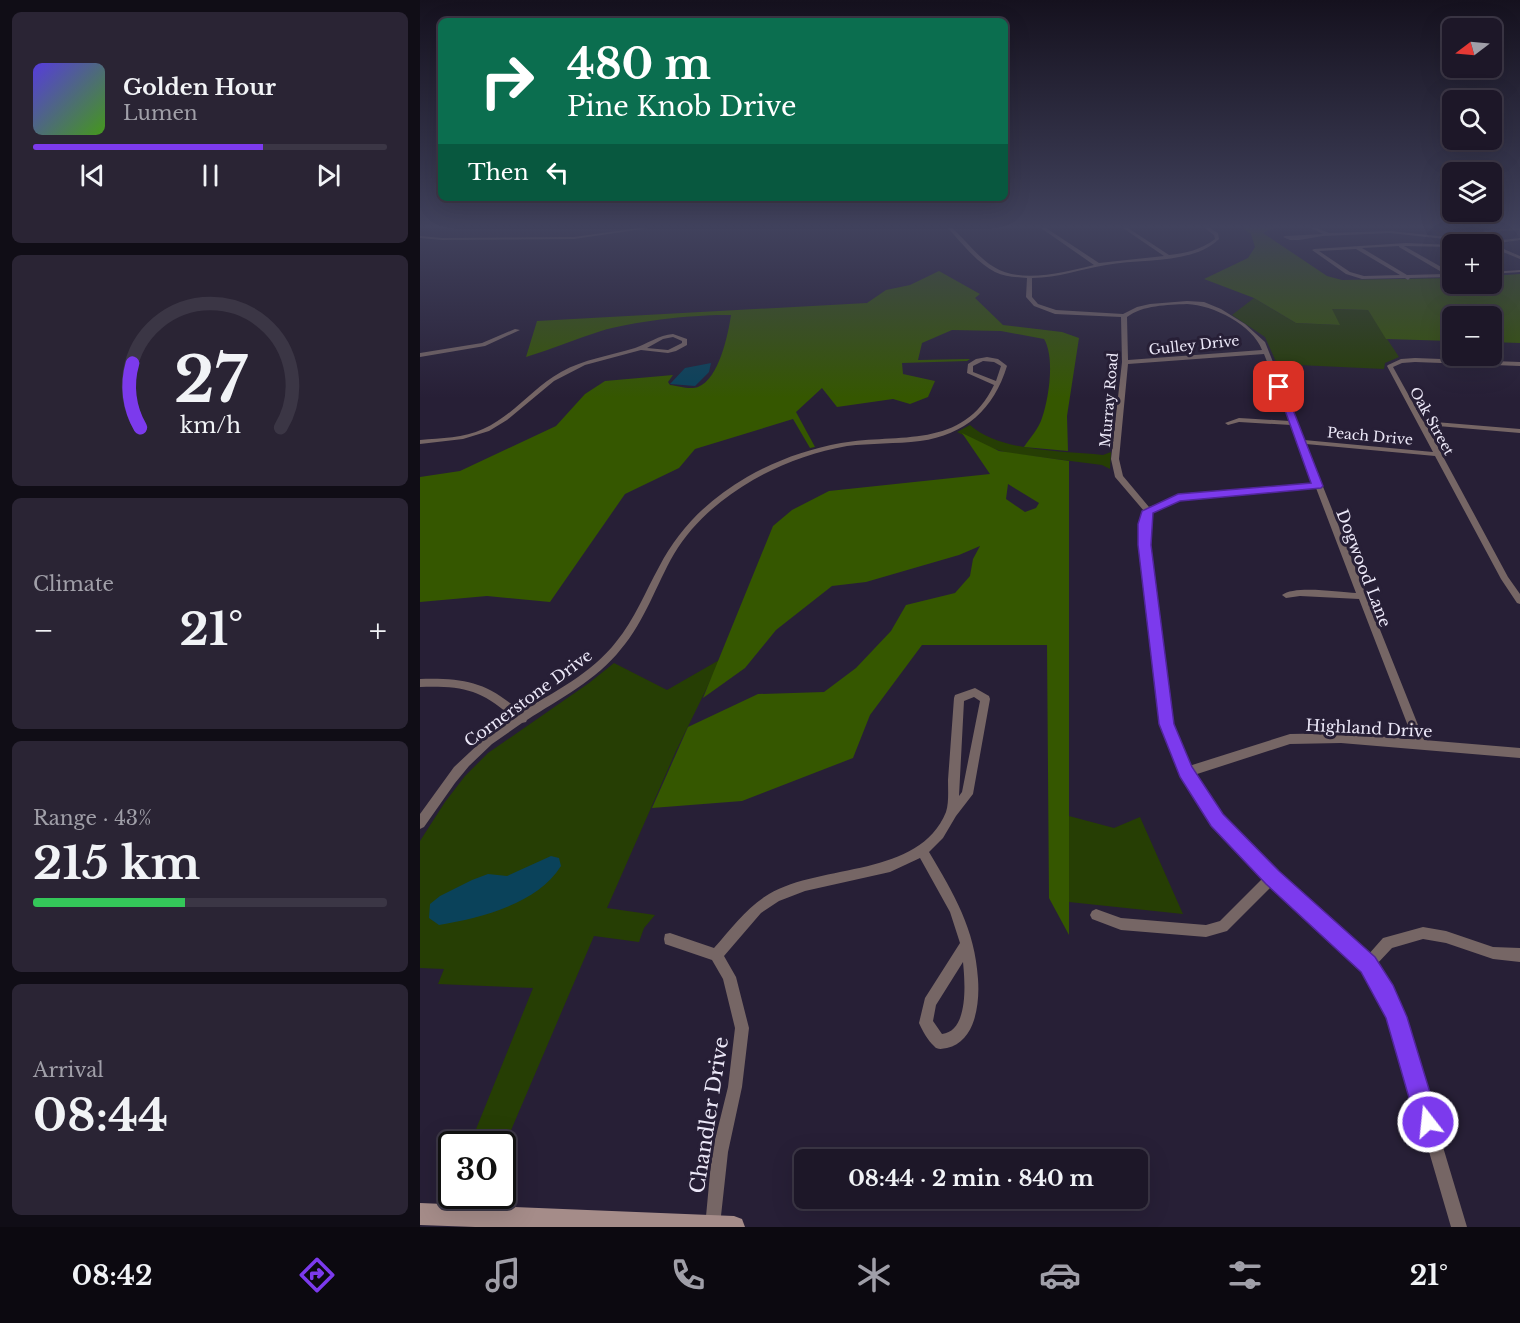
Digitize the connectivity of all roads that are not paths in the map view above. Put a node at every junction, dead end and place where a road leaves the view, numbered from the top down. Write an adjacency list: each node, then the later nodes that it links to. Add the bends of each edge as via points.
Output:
1 (1030, 283): 2 (street, via 1029,297 1046,310)
2 (1124, 316): 5 (street, Dogwood Lane, via 1141,307 1205,305 1255,334); 7 (street, Murray Road)
3 (517, 330): 6 (street, via 483,345)
4 (639, 348): 4 (street, via 667,336 679,336 685,344 668,352); 14 (street, via 574,367 553,379 504,421 484,431)
5 (1265, 352): 7 (street, Gulley Drive); 11 (street, Dogwood Lane)
6 (420, 355)
7 (1125, 362): 18 (street, Murray Road, via 1115,459 1119,477)
8 (1520, 364): 12 (street, Oak Street, via 1415,360 1395,363 1390,366 1391,371)
9 (998, 384): 9 (street, via 1004,366 999,361 990,358 970,364 970,373); 23 (street, Cornerstone Drive, via 984,406 963,424 938,435 827,448 785,461 726,494 696,519 672,550 639,616 610,655 579,682)
10 (1228, 423): 11 (street)
11 (1293, 423): 15 (street, Dogwood Lane)
12 (1420, 423): 13 (street); 16 (street, Oak Street)
13 (1520, 431)
14 (420, 442)
15 (1302, 442): 16 (street, Peach Drive); 17 (street, Dogwood Lane)
16 (1436, 454): 21 (street, Oak Street)
17 (1317, 486): 18 (street, via 1178,498); 20 (street, Dogwood Lane)
18 (1148, 511): 26 (street, via 1144,545 1166,724)
19 (1286, 595): 20 (street)
20 (1360, 596): 24 (street, Dogwood Lane)
21 (1520, 601)
22 (420, 683): 23 (street, via 476,686 501,700)
23 (522, 719): 28 (street, Cornerstone Drive, via 474,754)
24 (1420, 744): 25 (street, Highland Drive); 26 (street, Highland Drive, via 1290,739)
25 (1520, 753)
26 (1186, 772): 30 (street, via 1217,820)
27 (951, 812): 27 (street, via 959,698 975,692 985,699 984,713 967,794); 29 (street, via 939,834)
28 (420, 823)
29 (922, 851): 33 (street, via 952,901); 34 (street, via 890,866 805,885 775,897 757,909)
30 (1273, 877): 31 (street, via 1223,927 1206,931 1121,924); 36 (street)
31 (1096, 915)
32 (670, 939): 34 (street)
33 (967, 944): 33 (street, via 930,1003 926,1023 939,1042 953,1039 967,1023 973,977)
34 (716, 955): 38 (street, Chandler Drive, via 729,977 742,1028 735,1087 720,1152)
35 (1520, 955): 36 (street, via 1493,953 1423,933 1388,943)
36 (1368, 964): 39 (street, via 1396,1017)
37 (420, 1214): 38 (main road)
38 (723, 1226)
39 (1459, 1227)

